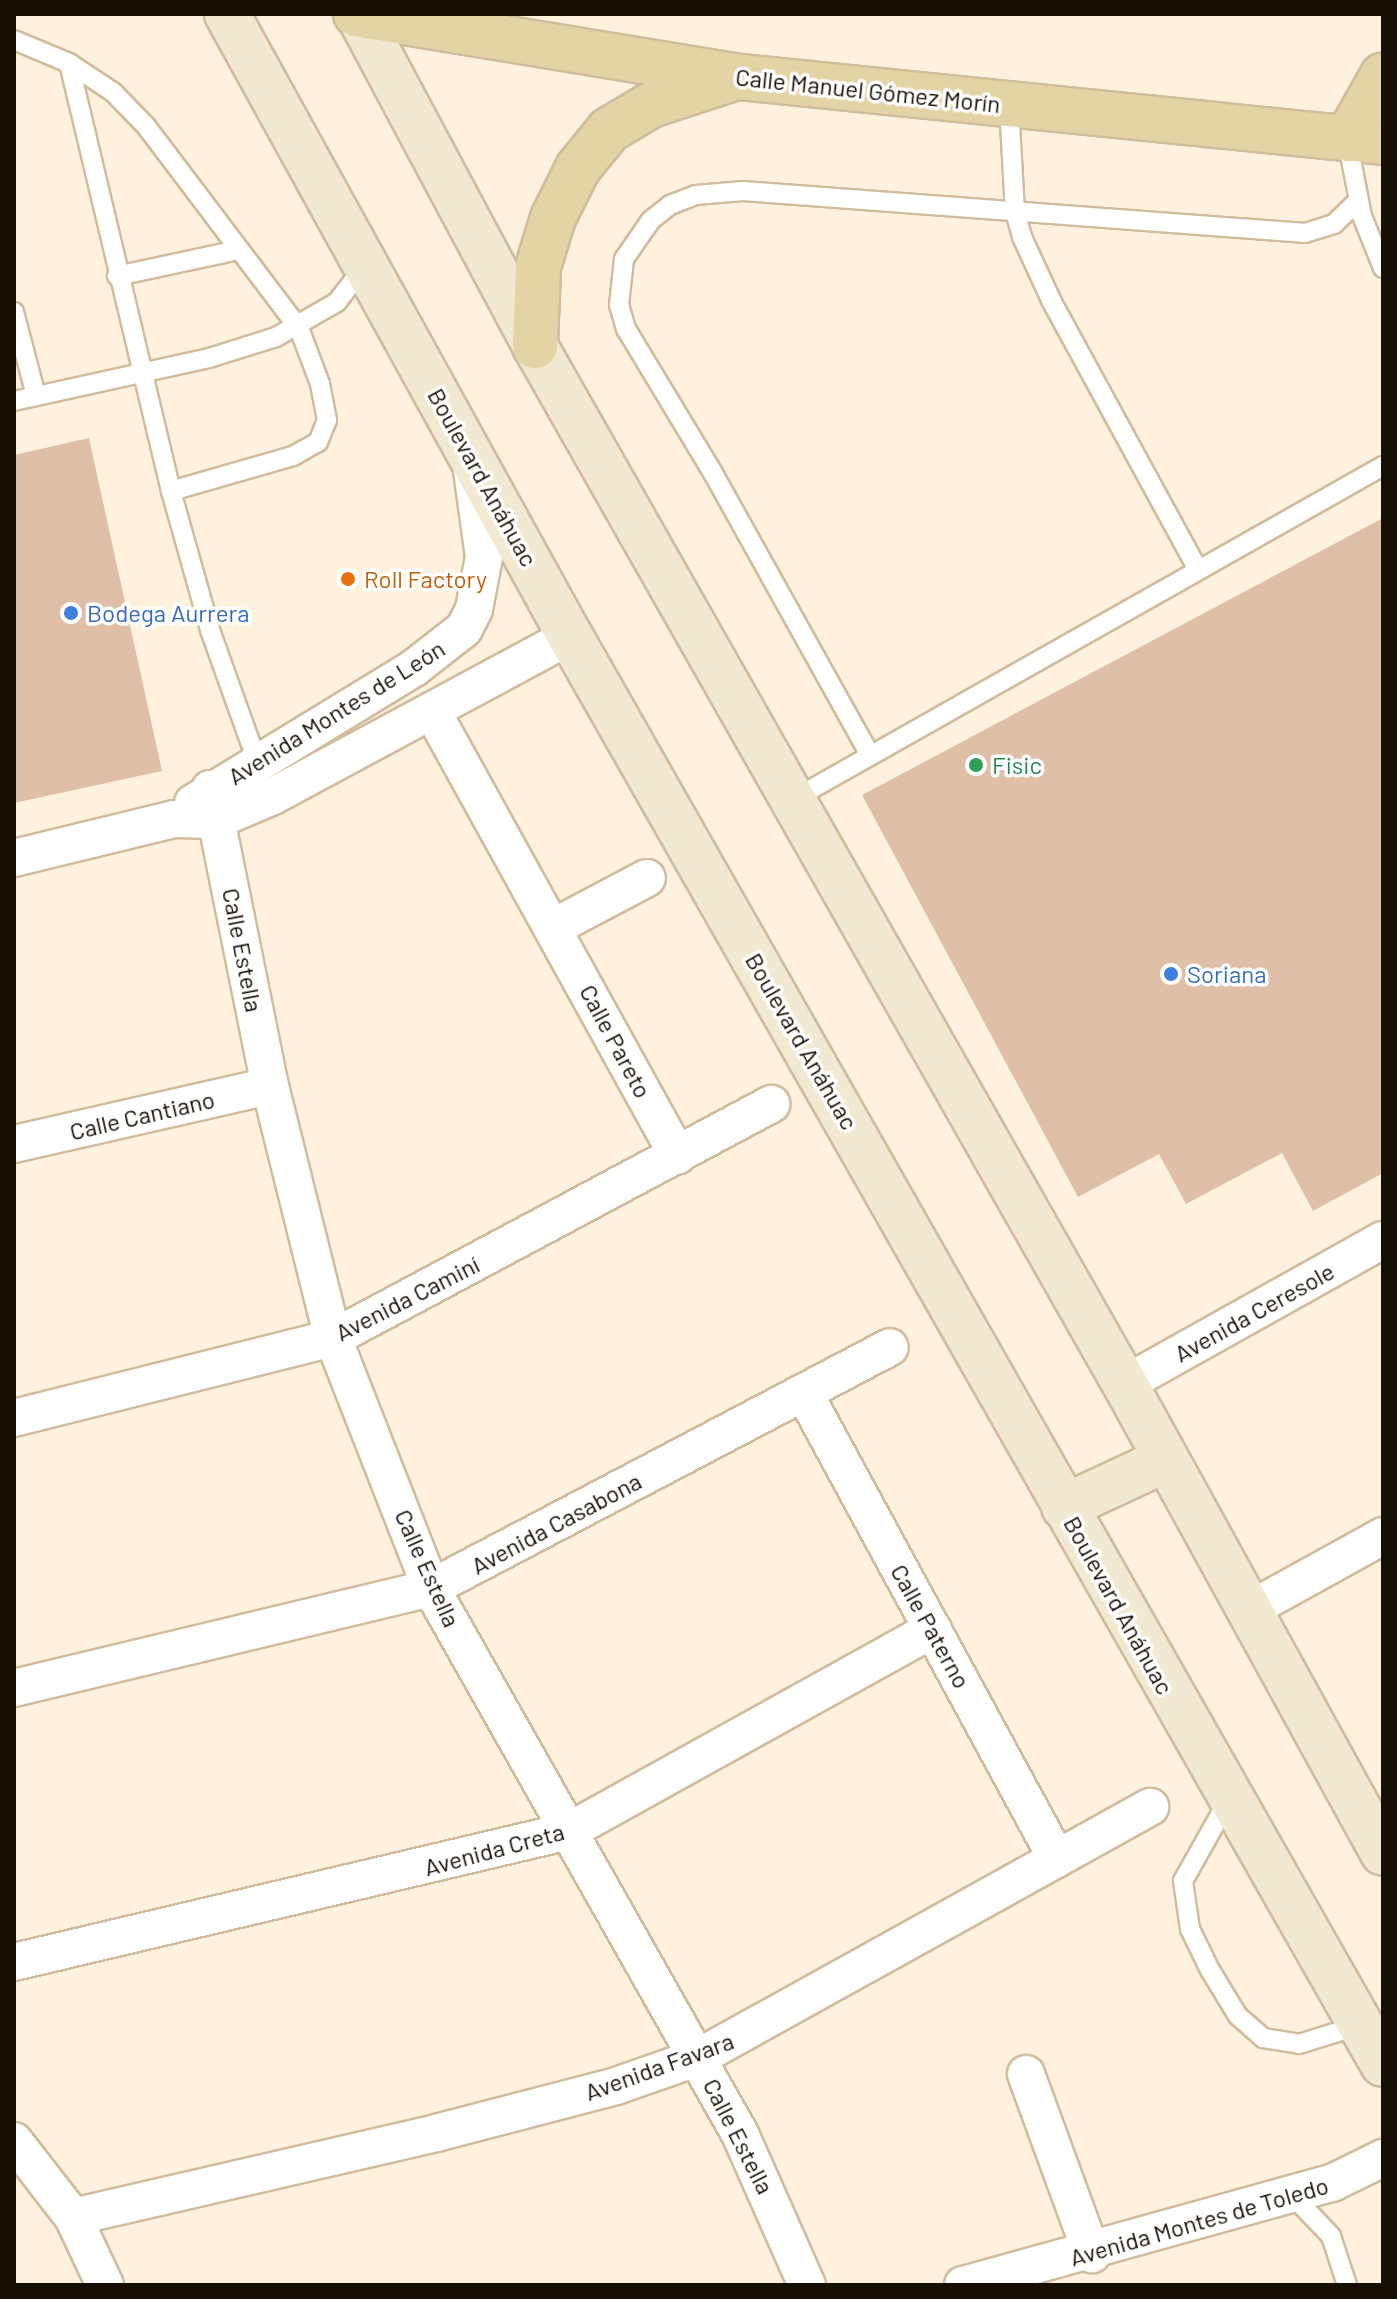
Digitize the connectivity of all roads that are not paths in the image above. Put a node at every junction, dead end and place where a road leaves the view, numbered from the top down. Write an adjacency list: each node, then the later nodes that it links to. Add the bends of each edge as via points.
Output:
1 (227, 14): 12 (street, Boulevard Anáhuac)
2 (357, 14): 6 (main road, Calle Manuel Gómez Morín); 17 (street)
3 (14, 40): 4 (lane)
4 (69, 63): 11 (lane, via 113,92 146,126); 14 (lane)
5 (1383, 75): 8 (main road)
6 (740, 77): 7 (main road, Calle Manuel Gómez Morín); 17 (main road, via 651,105 609,130 578,168 553,218 538,267)
7 (1009, 105): 8 (main road, Calle Manuel Gómez Morín); 10 (lane)
8 (1365, 141): 9 (lane)
9 (1358, 201): 10 (lane, via 1334,224 1305,233); 13 (lane)
10 (1015, 212): 24 (lane, via 1052,302); 27 (lane, via 743,191 696,195 651,220 624,259 619,305 631,340 713,473)
11 (238, 250): 14 (lane); 16 (lane)
12 (366, 265): 16 (lane, via 337,302); 21 (street, Boulevard Anáhuac)
13 (1383, 268)
14 (117, 276): 18 (lane)
15 (14, 312): 19 (lane)
16 (299, 328): 18 (lane); 23 (lane, via 327,420 318,442 293,456)
17 (535, 346): 30 (street)
18 (140, 374): 19 (lane); 23 (lane)
19 (36, 396): 20 (lane)
20 (14, 401)
21 (467, 449): 25 (street, Boulevard Anáhuac); 28 (street, Avenida Montes de León, via 484,557 474,609 464,629 414,668)
22 (1383, 466): 24 (lane)
23 (171, 491): 28 (lane, via 210,630)
24 (1197, 568): 27 (lane)
25 (570, 636): 26 (street, Avenida Montes de León); 46 (street, Boulevard Anáhuac)
26 (432, 711): 29 (street, Avenida Montes de León); 34 (street, Calle Pareto)
27 (870, 755): 30 (lane)
28 (257, 763): 29 (lane); 31 (street, Avenida Montes de León)
29 (273, 796): 31 (street, Avenida Montes de León)
30 (792, 800): 42 (street)
31 (214, 804): 32 (street, Avenida Montes de León, via 174,819); 35 (street, Calle Estella)
32 (14, 858)
33 (647, 878): 34 (street)
34 (554, 927): 38 (street, Calle Pareto)
35 (270, 1086): 37 (street, Calle Cantiano); 40 (street, Calle Estella)
36 (772, 1104): 38 (street, Avenida Caminí)
37 (14, 1144)
38 (678, 1156): 40 (street, Avenida Caminí)
39 (1383, 1240): 42 (street, Avenida Ceresole)
40 (333, 1338): 44 (street, Avenida Caminí); 48 (street, Calle Estella)
41 (890, 1347): 43 (street, Avenida Casabona)
42 (1125, 1384): 45 (street)
43 (804, 1393): 48 (street, Avenida Casabona); 50 (street, Calle Paterno)
44 (14, 1418)
45 (1165, 1460): 46 (street); 49 (street)
46 (1064, 1507): 52 (street, Boulevard Anáhuac)
47 (1383, 1536): 49 (street)
48 (431, 1588): 51 (street, Avenida Casabona); 54 (street, Calle Estella)
49 (1247, 1611): 55 (street)
50 (933, 1629): 54 (street, Avenida Creta); 56 (street, Calle Paterno)
51 (14, 1688)
52 (1229, 1799): 58 (street, Boulevard Anáhuac); 58 (lane, via 1183,1881 1190,1929 1210,1970 1238,2016 1263,2038 1299,2044)
53 (1150, 1807): 56 (street, Avenida Favara)
54 (569, 1831): 57 (street, Avenida Creta); 59 (street, Calle Estella)
55 (1383, 1853)
56 (1057, 1859): 59 (street, Avenida Favara)
57 (14, 1962)
58 (1360, 2025): 60 (street, Boulevard Anáhuac)
59 (699, 2057): 65 (street, Avenida Favara, via 616,2086 436,2133); 68 (street, Calle Estella, via 760,2176)
60 (1383, 2064)
61 (1026, 2074): 66 (street)
62 (14, 2141): 65 (street)
63 (1383, 2158): 64 (street, Avenida Montes de Toledo)
64 (1292, 2195): 66 (street, Avenida Montes de Toledo); 70 (lane, via 1331,2236)
65 (73, 2217): 67 (street)
66 (1092, 2254): 69 (street, Avenida Montes de Toledo)
67 (105, 2285)
68 (807, 2285)
69 (963, 2285)
70 (1347, 2285)

